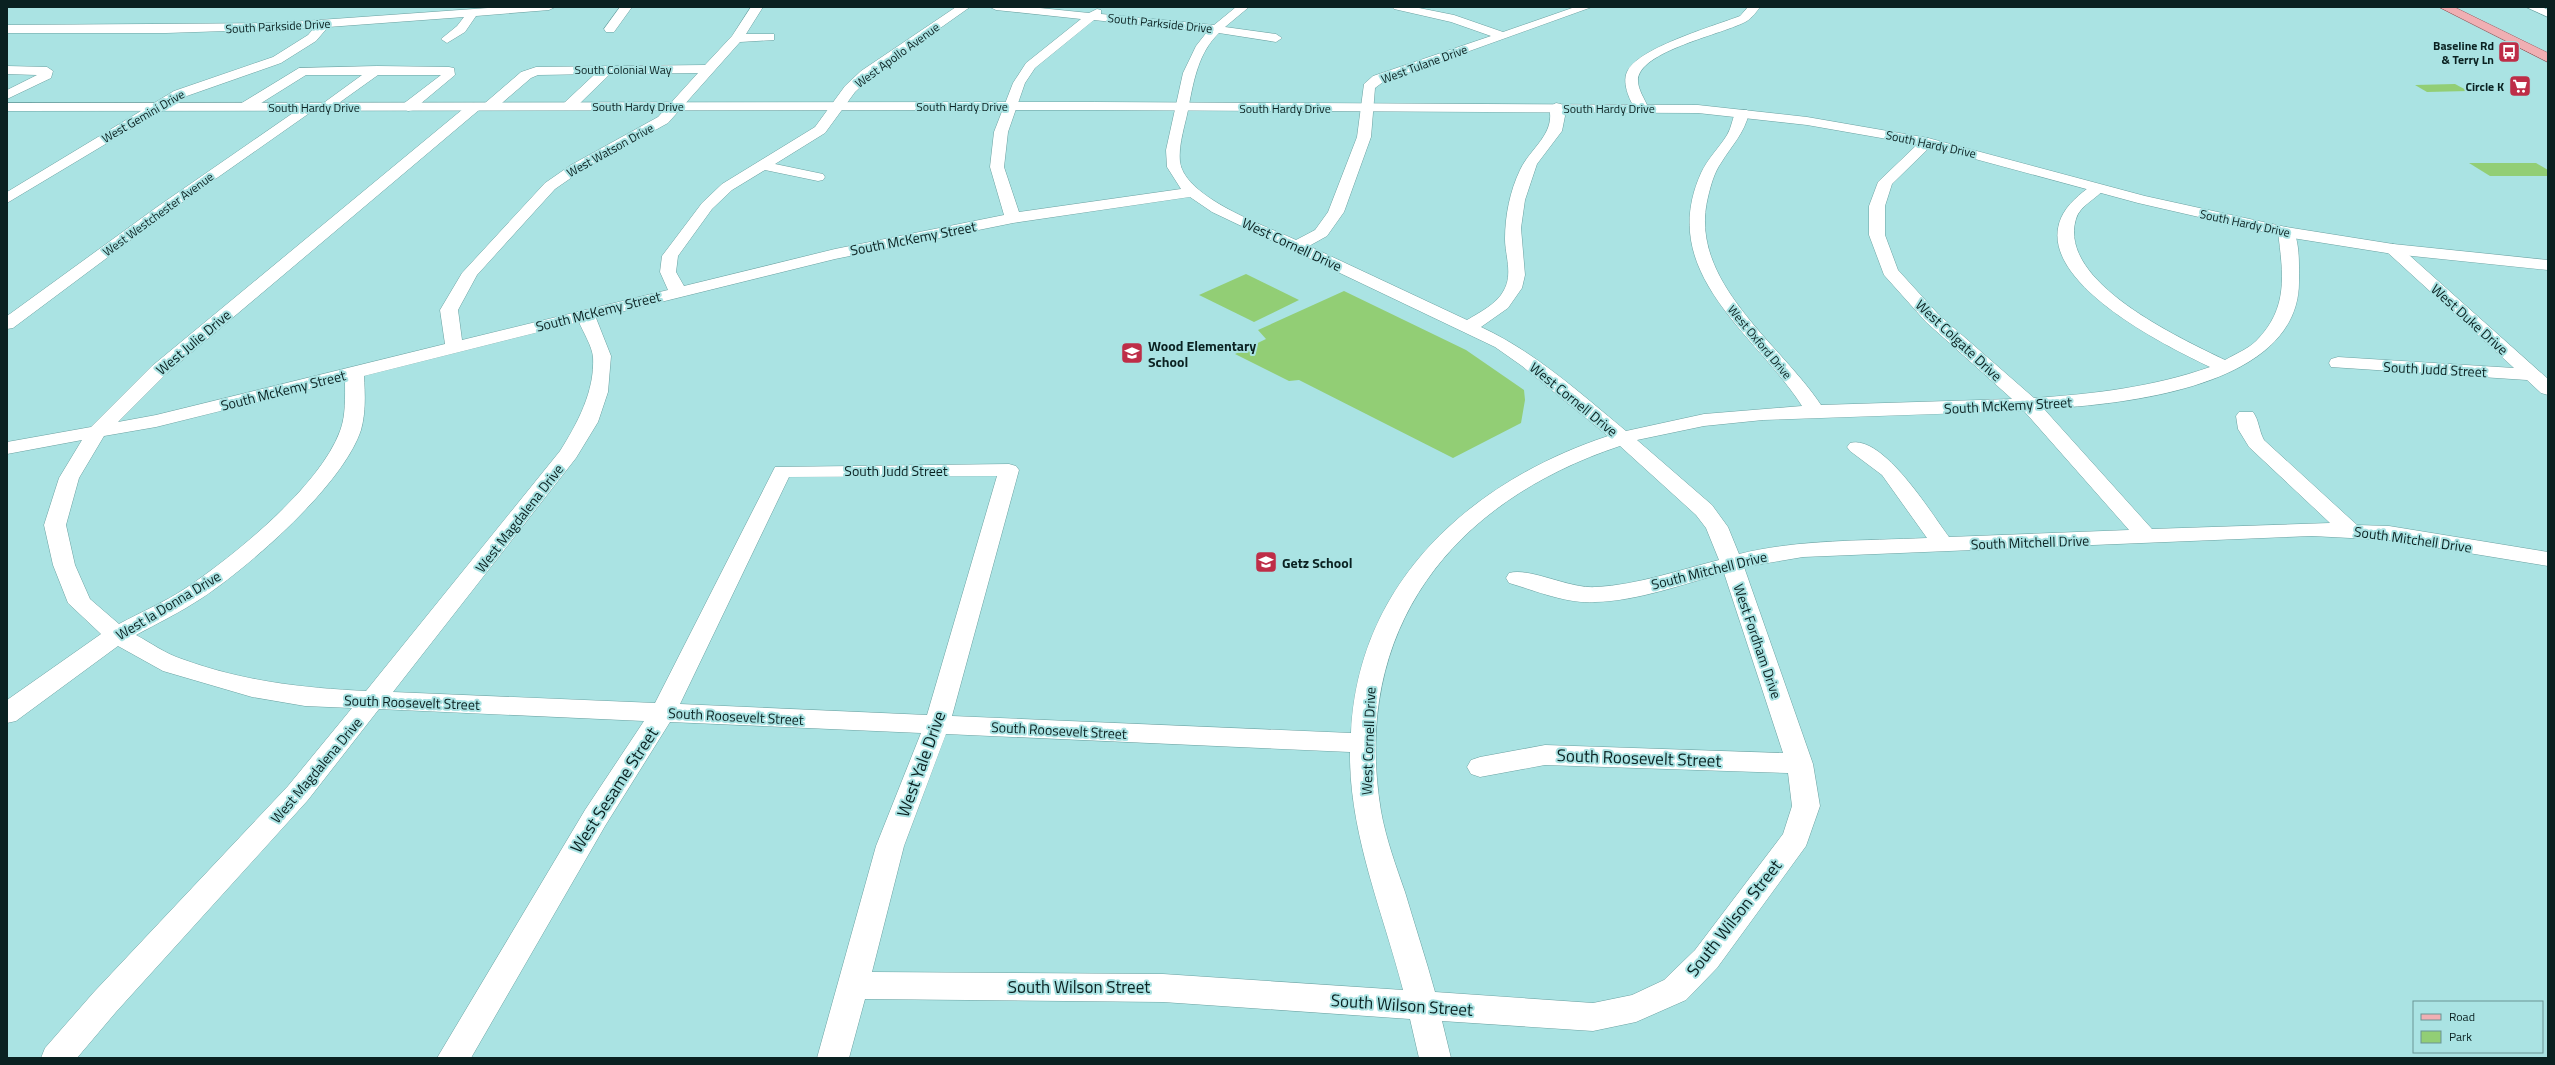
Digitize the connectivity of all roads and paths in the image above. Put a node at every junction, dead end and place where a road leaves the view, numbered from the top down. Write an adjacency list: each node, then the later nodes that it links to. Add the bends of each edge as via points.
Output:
1 (549, 7): 13 (street, South Parkside Drive)
2 (626, 7): 18 (street, via 617,23)
3 (757, 7): 22 (street, West Watson Drive)
4 (964, 7): 34 (street, West Apollo Avenue, via 866,74 850,89)
5 (996, 7): 15 (street, South Parkside Drive)
6 (1102, 7): 15 (street)
7 (1243, 7): 19 (street, West Cornell Drive)
8 (1398, 7): 20 (street, via 1454,19)
9 (1586, 7): 20 (street, West Tulane Drive)
10 (1754, 7): 45 (street, via 1744,18 1659,51 1639,63 1633,71 1631,82)
11 (2445, 7): 25 (main road)
12 (2532, 7): 14 (street)
13 (474, 12): 16 (street, South Parkside Drive); 24 (street, via 461,29)
14 (2548, 14)
15 (1091, 16): 19 (street, South Parkside Drive); 35 (street, via 1030,66 1019,83)
16 (325, 23): 17 (street, South Parkside Drive, via 220,29); 37 (street, West Gemini Drive, via 312,38 277,60 195,88)
17 (7, 29)
18 (610, 29)
19 (1215, 29): 23 (street, South Parkside Drive); 44 (street, West Cornell Drive, via 1195,56 1187,77)
20 (1504, 36): 42 (street, West Tulane Drive, via 1378,79 1369,87)
21 (770, 37): 22 (street)
22 (737, 38): 26 (street, West Watson Drive)
23 (1276, 38)
24 (447, 39)
25 (2548, 58)
26 (711, 69): 29 (street, South Colonial Way); 33 (street, West Watson Drive)
27 (7, 70): 31 (street, via 47,72 46,75)
28 (377, 70): 38 (street, via 304,71); 39 (street, West Westchester Avenue); 40 (street, via 449,71 450,75)
29 (608, 70): 30 (street, South Colonial Way); 32 (street)
30 (536, 71): 41 (street, West Julie Drive, via 526,75)
31 (7, 95)
32 (569, 106): 33 (street, South Hardy Drive); 41 (street, South Hardy Drive)
33 (677, 106): 34 (street, South Hardy Drive); 62 (street, West Watson Drive, via 644,133 576,168 550,186 470,273 449,310)
34 (839, 106): 35 (street, South Hardy Drive); 48 (street, West Apollo Avenue, via 820,130)
35 (1010, 106): 44 (street, South Hardy Drive); 53 (street, via 1001,132 998,166)
36 (7, 107): 37 (street, South Hardy Drive)
37 (155, 107): 38 (street, South Hardy Drive); 52 (street, West Gemini Drive)
38 (245, 107): 39 (street, South Hardy Drive)
39 (318, 107): 40 (street, South Hardy Drive); 60 (street, West Westchester Avenue, via 162,210)
40 (408, 107): 41 (street, South Hardy Drive)
41 (482, 107): 71 (street, West Julie Drive, via 159,370)
42 (1367, 107): 43 (street, South Hardy Drive); 44 (street, South Hardy Drive); 55 (street, West Tulane Drive, via 1364,137 1336,212 1321,233)
43 (1556, 107): 45 (street, South Hardy Drive); 61 (street, via 1560,119 1556,130 1531,163 1519,189 1513,239 1517,282 1511,294 1497,308)
44 (1181, 108): 51 (street, West Cornell Drive, via 1172,155 1176,172)
45 (1641, 108): 46 (street, South Hardy Drive)
46 (1742, 113): 47 (street, South Hardy Drive, via 1840,125); 69 (street, West Oxford Drive, via 1738,131 1713,164 1704,184 1698,221 1700,242 1706,266 1737,319 1798,386)
47 (1928, 142): 50 (street, South Hardy Drive); 68 (street, West Colgate Drive, via 1885,182 1877,206 1877,235 1890,271 1932,318)
48 (761, 165): 49 (street); 58 (street, West Apollo Avenue, via 727,187 707,206 670,256 668,272)
49 (818, 177)
50 (2097, 188): 54 (street, South Hardy Drive, via 2174,208); 64 (street, via 2077,206 2068,220 2066,238 2070,254 2080,271 2096,290 2128,315 2172,342)
51 (1192, 192): 53 (street, South McKemy Street); 55 (street, West Cornell Drive, via 1217,209)
52 (7, 198)
53 (1013, 218): 58 (street, South McKemy Street, via 835,254)
54 (2286, 232): 56 (street, South Hardy Drive); 64 (street, South McKemy Street, via 2291,294 2285,316 2268,340)
55 (1297, 246): 61 (street, West Cornell Drive)
56 (2393, 249): 57 (street, South Hardy Drive); 66 (street, West Duke Drive)
57 (2548, 264)
58 (678, 292): 59 (street, South McKemy Street)
59 (585, 314): 62 (street, South McKemy Street); 84 (street, West Magdalena Drive, via 602,356 598,392 588,422 569,454)
60 (7, 324)
61 (1469, 326): 72 (street, West Cornell Drive, via 1529,362)
62 (454, 346): 65 (street, South McKemy Street)
63 (2338, 363): 66 (street, South Judd Street)
64 (2226, 368): 68 (street, South McKemy Street, via 2180,384 2140,394)
65 (354, 372): 71 (street, South McKemy Street, via 156,421); 83 (street, West la Donna Drive, via 356,406 348,436 333,463 301,500 237,562 193,593)
66 (2533, 375): 67 (street, West Duke Drive)
67 (2548, 389)
68 (2029, 404): 69 (street, South McKemy Street); 78 (street, West Colgate Drive)
69 (1816, 413): 72 (street, South McKemy Street, via 1756,415 1700,421)
70 (2246, 416): 77 (street, via 2248,429 2256,443)
71 (97, 432): 74 (street, South McKemy Street); 83 (street, West Julie Drive, via 69,478 55,525 64,565 80,603)
72 (1624, 439): 81 (street, West Fordham Drive, via 1704,510 1717,527); 88 (street, West Cornell Drive, via 1544,469 1471,516 1440,546 1417,577 1380,644 1369,686)
73 (1857, 447): 79 (street, via 1889,471)
74 (7, 448)
75 (782, 470): 76 (street, South Judd Street); 85 (street, West Sesame Street)
76 (1009, 470): 87 (street, West Yale Drive)
77 (2351, 531): 78 (street, South Mitchell Drive, via 2312,529); 80 (street, South Mitchell Drive, via 2390,533)
78 (2147, 537): 79 (street, South Mitchell Drive)
79 (1943, 545): 81 (street, South Mitchell Drive, via 1803,550 1764,555)
80 (2548, 559)
81 (1732, 563): 82 (street, South Mitchell Drive, via 1638,588 1595,595 1562,590); 89 (street, West Fordham Drive)
82 (1517, 578)
83 (118, 635): 84 (street, South Roosevelt Street, via 172,665 252,688 305,697); 86 (street, West la Donna Drive)
84 (374, 700): 85 (street, South Roosevelt Street); 93 (street, West Magdalena Drive, via 298,793 104,1002)
85 (663, 713): 87 (street, South Roosevelt Street); 94 (street, West Sesame Street, via 595,818)
86 (7, 714)
87 (937, 724): 88 (street, South Roosevelt Street); 91 (street, West Yale Drive, via 890,846)
88 (1365, 744): 92 (street, West Cornell Drive, via 1366,800 1381,862)
89 (1800, 764): 90 (street, South Roosevelt Street, via 1545,755); 92 (street, South Wilson Street, via 1806,806 1796,838 1706,959 1675,990 1636,1008 1593,1017)
90 (1480, 767)
91 (854, 985): 92 (street, South Wilson Street, via 1163,988); 95 (street, West Yale Drive)
92 (1425, 1006): 96 (street, West Cornell Drive)
93 (57, 1058)
94 (453, 1058)
95 (834, 1058)
96 (1435, 1058)

